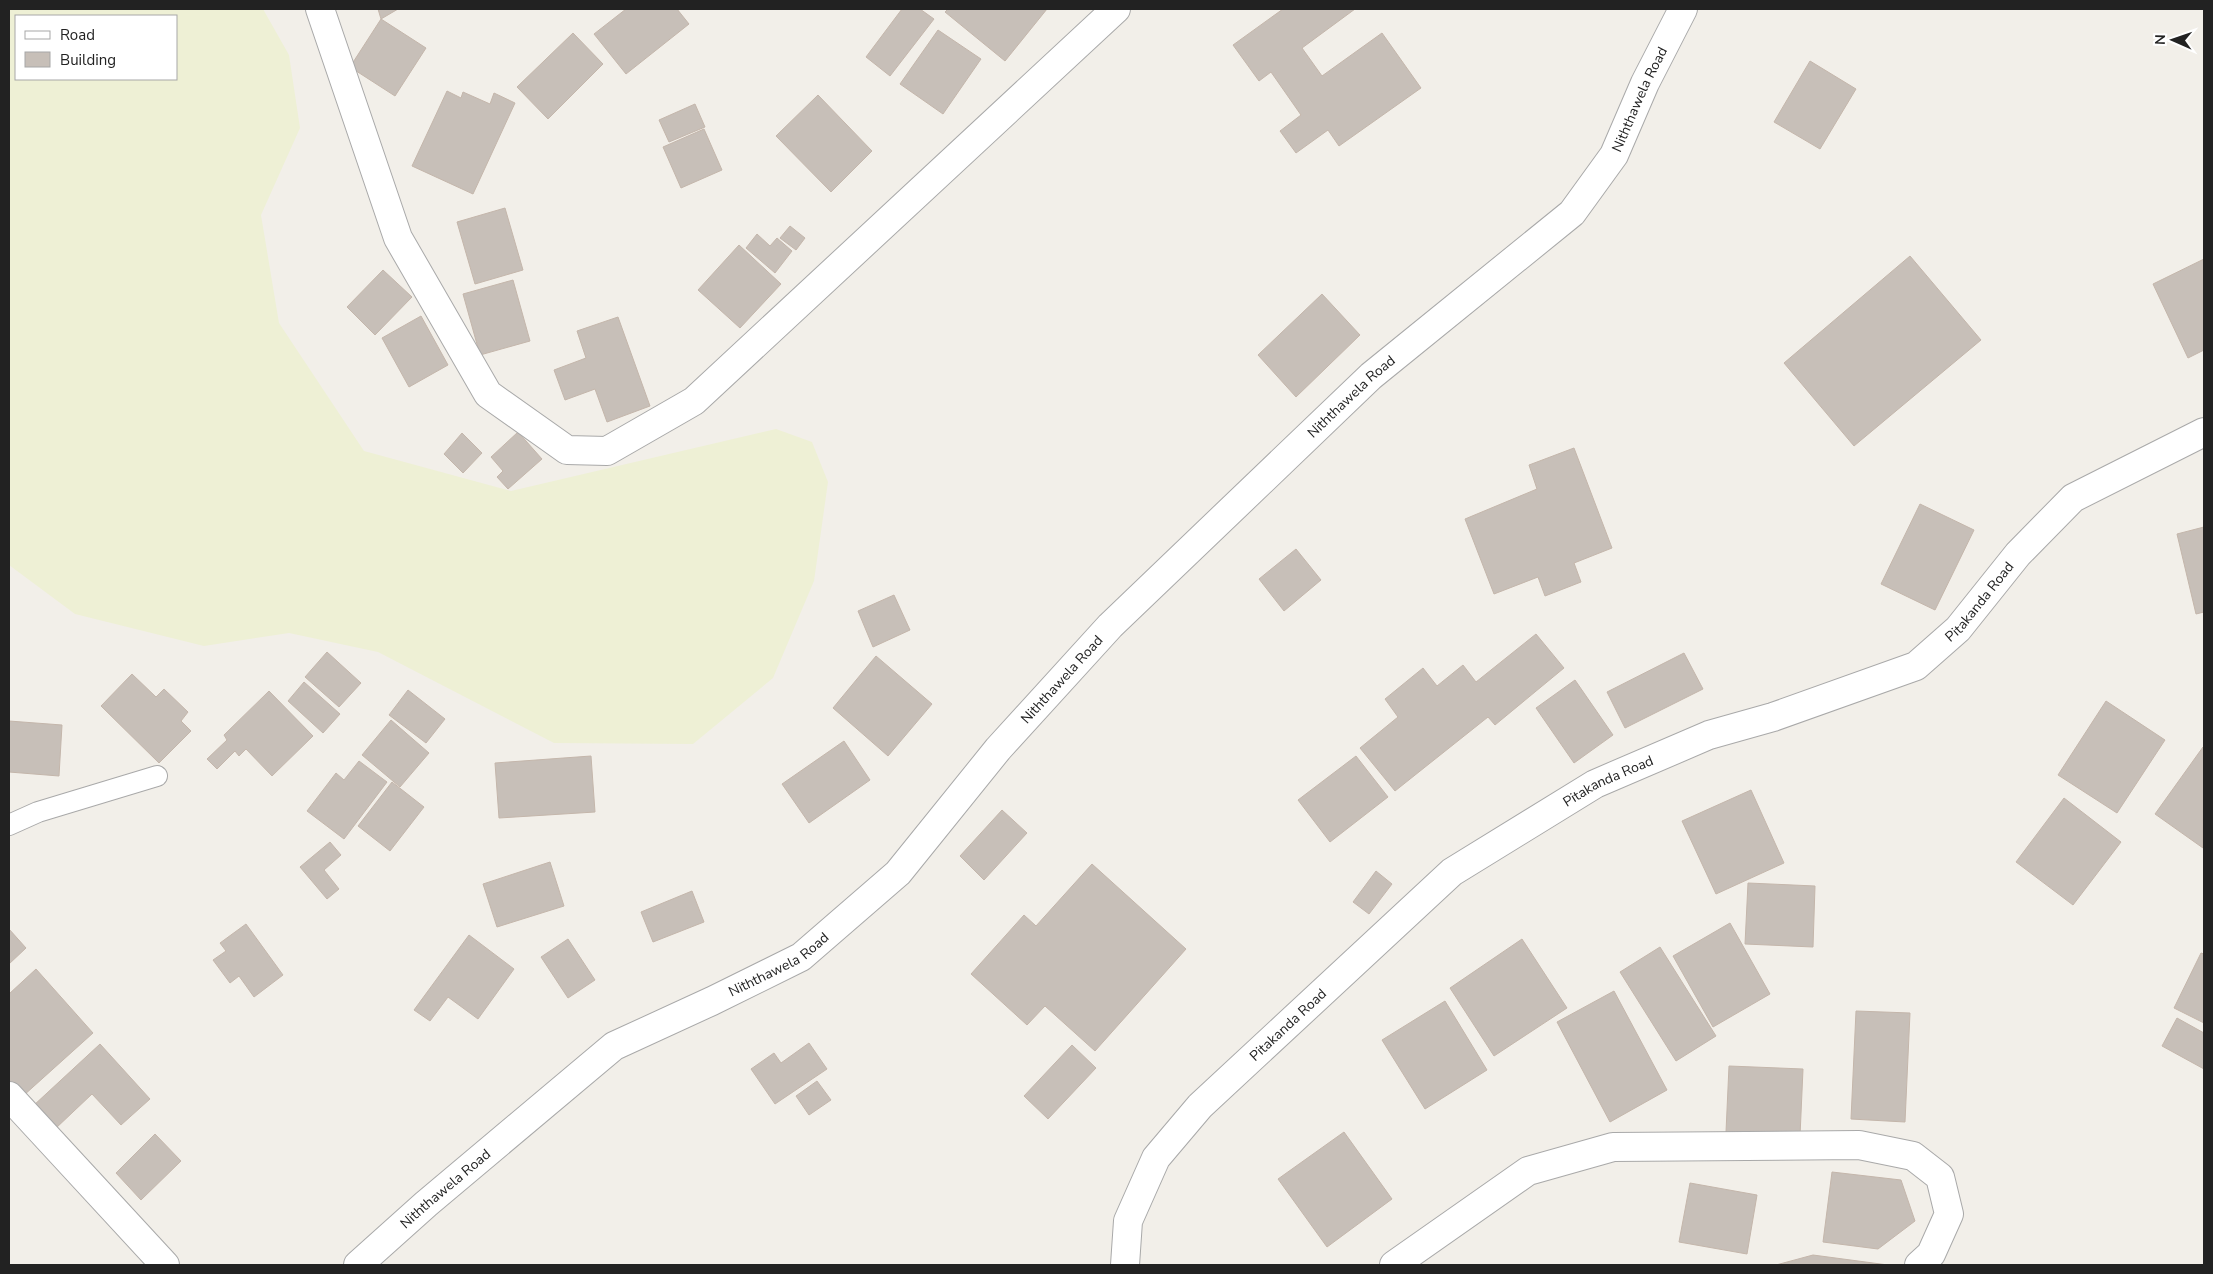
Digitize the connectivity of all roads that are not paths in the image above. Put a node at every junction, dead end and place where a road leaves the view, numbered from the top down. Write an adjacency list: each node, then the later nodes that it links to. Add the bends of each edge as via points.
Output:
1 (320, 9): 2 (street, via 398,238 488,394 567,450 607,451 694,401)
2 (1116, 9)
3 (1683, 9): 9 (street, Niththawela Road, via 1645,83 1614,155 1572,213 1371,376 1117,619 998,749 898,873 801,957 614,1046)
4 (2204, 432): 10 (street, Pitakanda Road, via 2073,498 2018,554 1958,629 1916,666 1773,717 1709,735 1595,784 1452,872 1200,1106 1156,1158 1128,1221)
5 (157, 776): 6 (lane, via 38,812)
6 (9, 825)
7 (9, 1096): 8 (street)
8 (165, 1265)
9 (358, 1265)
10 (1125, 1265)
11 (1394, 1265): 12 (street, via 1528,1171 1613,1147 1859,1145 1913,1156 1940,1177 1949,1214 1930,1254)
12 (1919, 1265)

